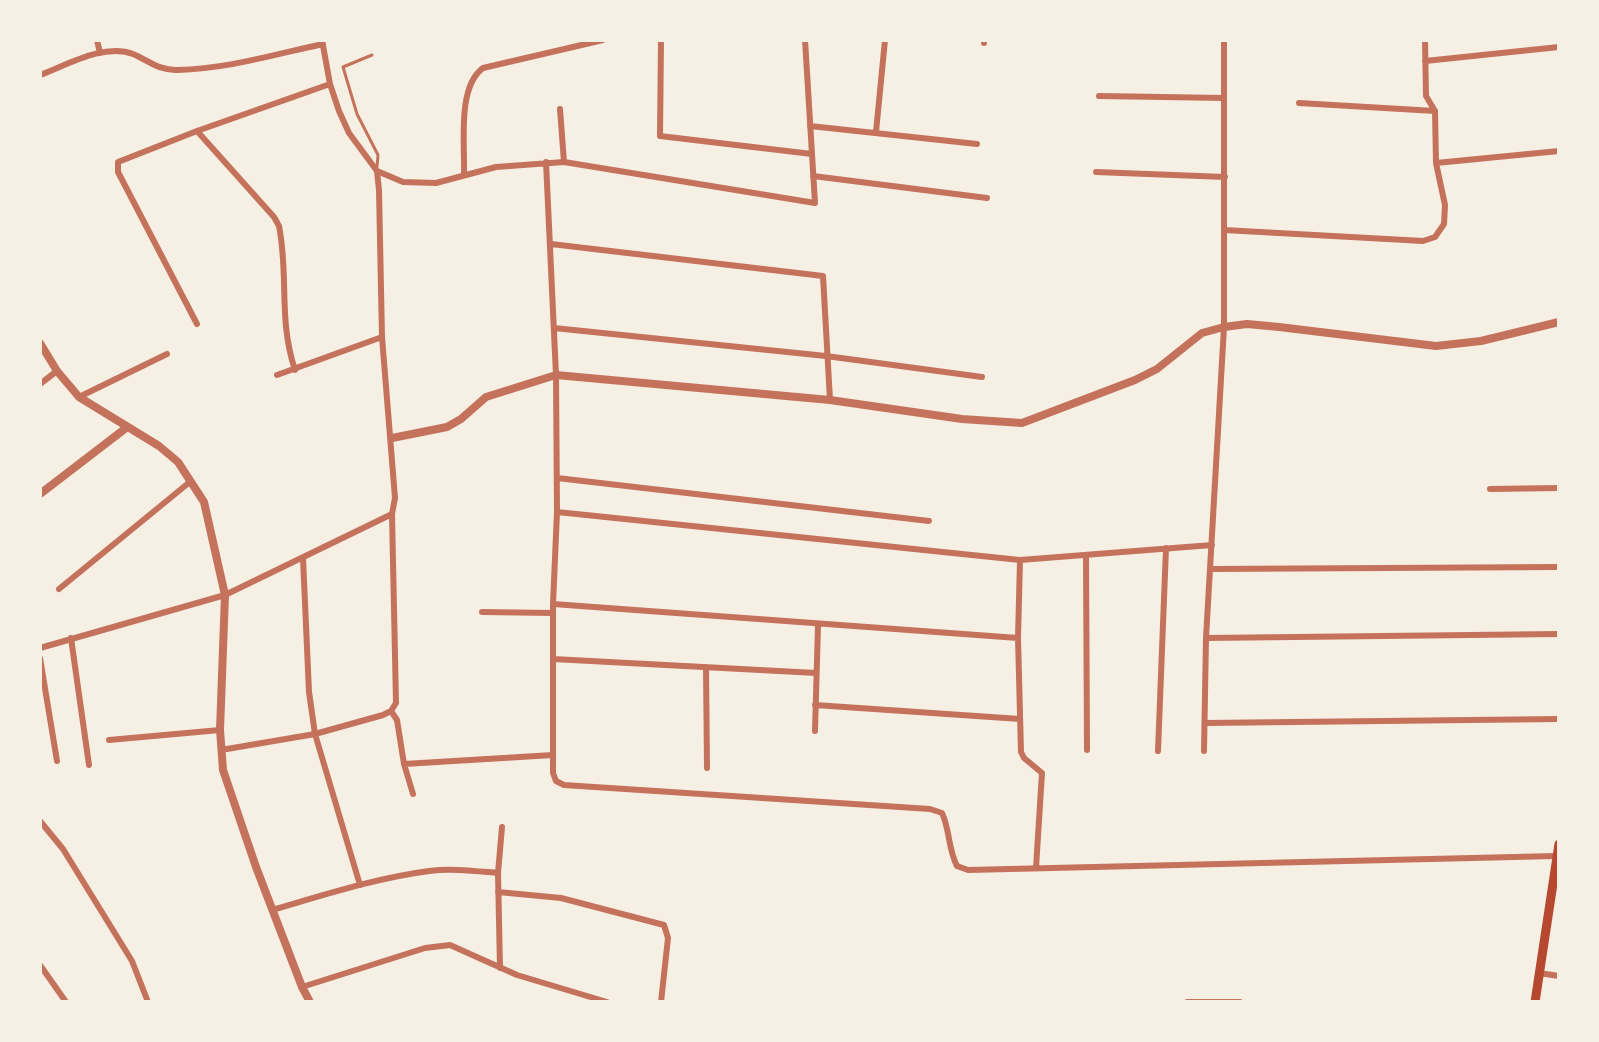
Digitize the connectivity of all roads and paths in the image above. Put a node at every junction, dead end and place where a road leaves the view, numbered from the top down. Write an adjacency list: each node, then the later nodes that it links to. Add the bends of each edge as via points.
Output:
1 (97, 40): 10 (street)
2 (603, 40): 31 (street, via 483,68 473,75 466,95)
3 (661, 40): 25 (street, via 660,136)
4 (805, 40): 20 (street)
5 (885, 40): 22 (street)
6 (1224, 40): 16 (street)
7 (1425, 40): 12 (street)
8 (322, 42): 10 (street, via 175,71 118,50); 14 (street)
9 (1559, 47): 12 (street)
10 (100, 53): 13 (street)
11 (372, 55): 29 (lane, via 343,67 357,114 378,155)
12 (1425, 61): 19 (street, via 1426,96)
13 (40, 75)
14 (330, 84): 21 (street); 29 (street, via 349,133)
15 (1099, 96): 16 (street)
16 (1224, 98): 33 (street)
17 (1299, 103): 19 (street)
18 (560, 109): 27 (street)
19 (1435, 111): 28 (street)
20 (810, 126): 22 (street); 25 (street)
21 (197, 131): 38 (street, via 127,157 117,166); 45 (street, via 279,226 286,343)
22 (876, 132): 23 (street)
23 (977, 144)
24 (1559, 151): 28 (street)
25 (812, 154): 32 (street)
26 (546, 162): 27 (street); 31 (street); 36 (street)
27 (564, 162): 32 (street, via 815,203)
28 (1436, 163): 35 (street, via 1444,224 1435,237 1423,241)
29 (377, 171): 31 (street, via 403,182 436,183); 41 (street)
30 (1096, 172): 33 (street)
31 (464, 174)
32 (813, 176): 34 (street)
33 (1225, 177): 35 (street)
34 (987, 198)
35 (1224, 230): 39 (street)
36 (551, 244): 40 (street); 44 (street, via 823,276)
37 (1559, 322): 39 (street, via 1436,346 1247,324)
38 (197, 324)
39 (1224, 327): 52 (street, via 1202,333 1135,380 1022,423); 63 (street)
40 (554, 328): 44 (street); 48 (street)
41 (382, 337): 45 (street); 54 (street)
42 (40, 343): 46 (street)
43 (167, 354): 51 (street)
44 (826, 356): 49 (street); 52 (street)
45 (295, 370): 47 (street)
46 (57, 371): 50 (street); 51 (street)
47 (277, 375)
48 (556, 375): 52 (street); 54 (street, via 486,397 447,427); 55 (street)
49 (982, 377)
50 (40, 384)
51 (79, 397): 53 (street)
52 (830, 400)
53 (126, 428): 56 (street, via 159,446); 59 (street)
54 (392, 438): 61 (street)
55 (557, 478): 60 (street); 62 (street)
56 (191, 481): 70 (street); 71 (street, via 204,502)
57 (1559, 488): 58 (street)
58 (1490, 489)
59 (40, 494)
60 (557, 512): 67 (street); 72 (street)
61 (392, 514): 66 (street); 85 (street, via 396,703)
62 (929, 521)
63 (1212, 545): 64 (street); 69 (street)
64 (1166, 548): 65 (street); 95 (street)
65 (1086, 556): 67 (street); 94 (street)
66 (303, 558): 71 (street); 91 (street)
67 (1020, 560): 77 (street)
68 (1559, 567): 69 (street)
69 (1210, 569): 78 (street)
70 (59, 589)
71 (225, 595): 76 (street); 89 (street)
72 (553, 608): 73 (street); 74 (street); 81 (street)
73 (482, 612)
74 (818, 625): 77 (street); 83 (street)
75 (1559, 634): 78 (street)
76 (71, 638): 79 (street); 100 (street)
77 (1018, 638): 86 (street)
78 (1206, 638): 88 (street)
79 (40, 648)
80 (40, 658): 98 (street)
81 (553, 659): 82 (street); 97 (street)
82 (706, 667): 83 (street); 101 (street)
83 (816, 673): 84 (street)
84 (815, 705): 86 (street); 90 (street)
85 (391, 711): 91 (street); 99 (street)
86 (1020, 719): 107 (street, via 1022,755 1042,773)
87 (1559, 719): 88 (street)
88 (1205, 723): 96 (street)
89 (220, 730): 92 (street); 93 (street)
90 (815, 731)
91 (315, 734): 93 (street); 109 (street)
92 (109, 740)
93 (221, 750): 112 (street, via 223,770)
94 (1087, 750)
95 (1158, 751)
96 (1204, 751)
97 (553, 755): 99 (street); 107 (street, via 556,781 580,786 930,809 942,813 957,866)
98 (57, 761)
99 (404, 764): 102 (street)
100 (89, 765)
101 (707, 768)
102 (413, 794)
103 (40, 821): 119 (street, via 132,961)
104 (502, 827): 108 (street)
105 (1559, 844): 106 (main road)
106 (1556, 856): 107 (street); 111 (main road)
107 (1036, 868)
108 (498, 873): 109 (street, via 430,871); 110 (street)
109 (360, 885): 112 (street)
110 (498, 892): 114 (street); 122 (street, via 561,898 660,923 668,938)
111 (1554, 892): 115 (main road)
112 (272, 910): 117 (street)
113 (40, 965): 118 (street)
114 (500, 968): 117 (street, via 450,945 437,945); 121 (street)
115 (1539, 973): 116 (street); 126 (main road)
116 (1559, 976)
117 (302, 987): 120 (street)
118 (66, 1002)
119 (148, 1002)
120 (310, 1002)
121 (607, 1002)
122 (661, 1002)
123 (1187, 1002): 124 (street)
124 (1211, 1002): 125 (street)
125 (1240, 1002)
126 (1535, 1002)

